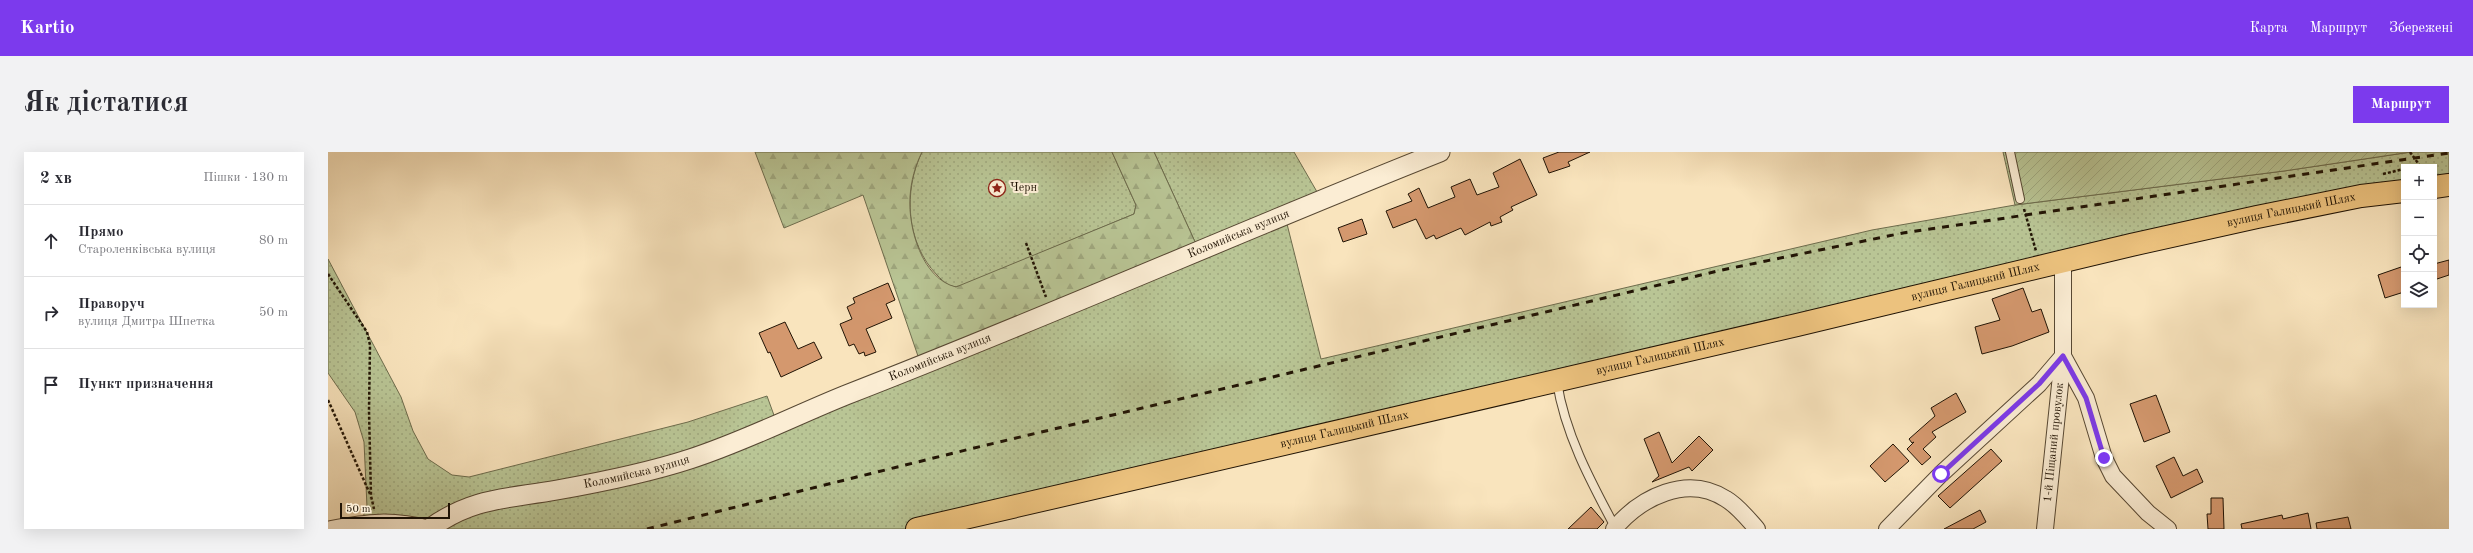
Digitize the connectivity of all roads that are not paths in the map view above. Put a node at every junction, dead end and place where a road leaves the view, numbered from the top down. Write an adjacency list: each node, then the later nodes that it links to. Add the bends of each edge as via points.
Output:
1 (1440, 152): 12 (street, Коломийська вулиця, via 1051,311 956,353 692,459 621,477 472,505)
2 (2010, 152): 6 (lane)
3 (2449, 185): 4 (highway)
4 (2437, 187)
5 (2401, 191): 7 (highway, вулиця Галицький Шлях, via 2361,196 2257,217)
6 (2020, 199)
7 (2063, 262): 8 (street, 1-й Піщаний провулок); 9 (highway, вулиця Галицький Шлях)
8 (2063, 356): 15 (street, via 2039,384 1941,474); 16 (street, 1-й Піщаний провулок); 17 (street, via 2086,398 2104,458 2114,476 2148,513)
9 (1557, 380): 10 (lane, via 1559,396 1571,435); 13 (highway, вулиця Галицький Шлях)
10 (1614, 528): 14 (street, via 1646,501 1662,493 1695,487 1711,491 1728,500)
11 (331, 529): 12 (street, Коломийська вулиця, via 377,522 410,524)
12 (430, 529)
13 (917, 529)
14 (1757, 529)
15 (1888, 529)
16 (2045, 529)
17 (2168, 529)

